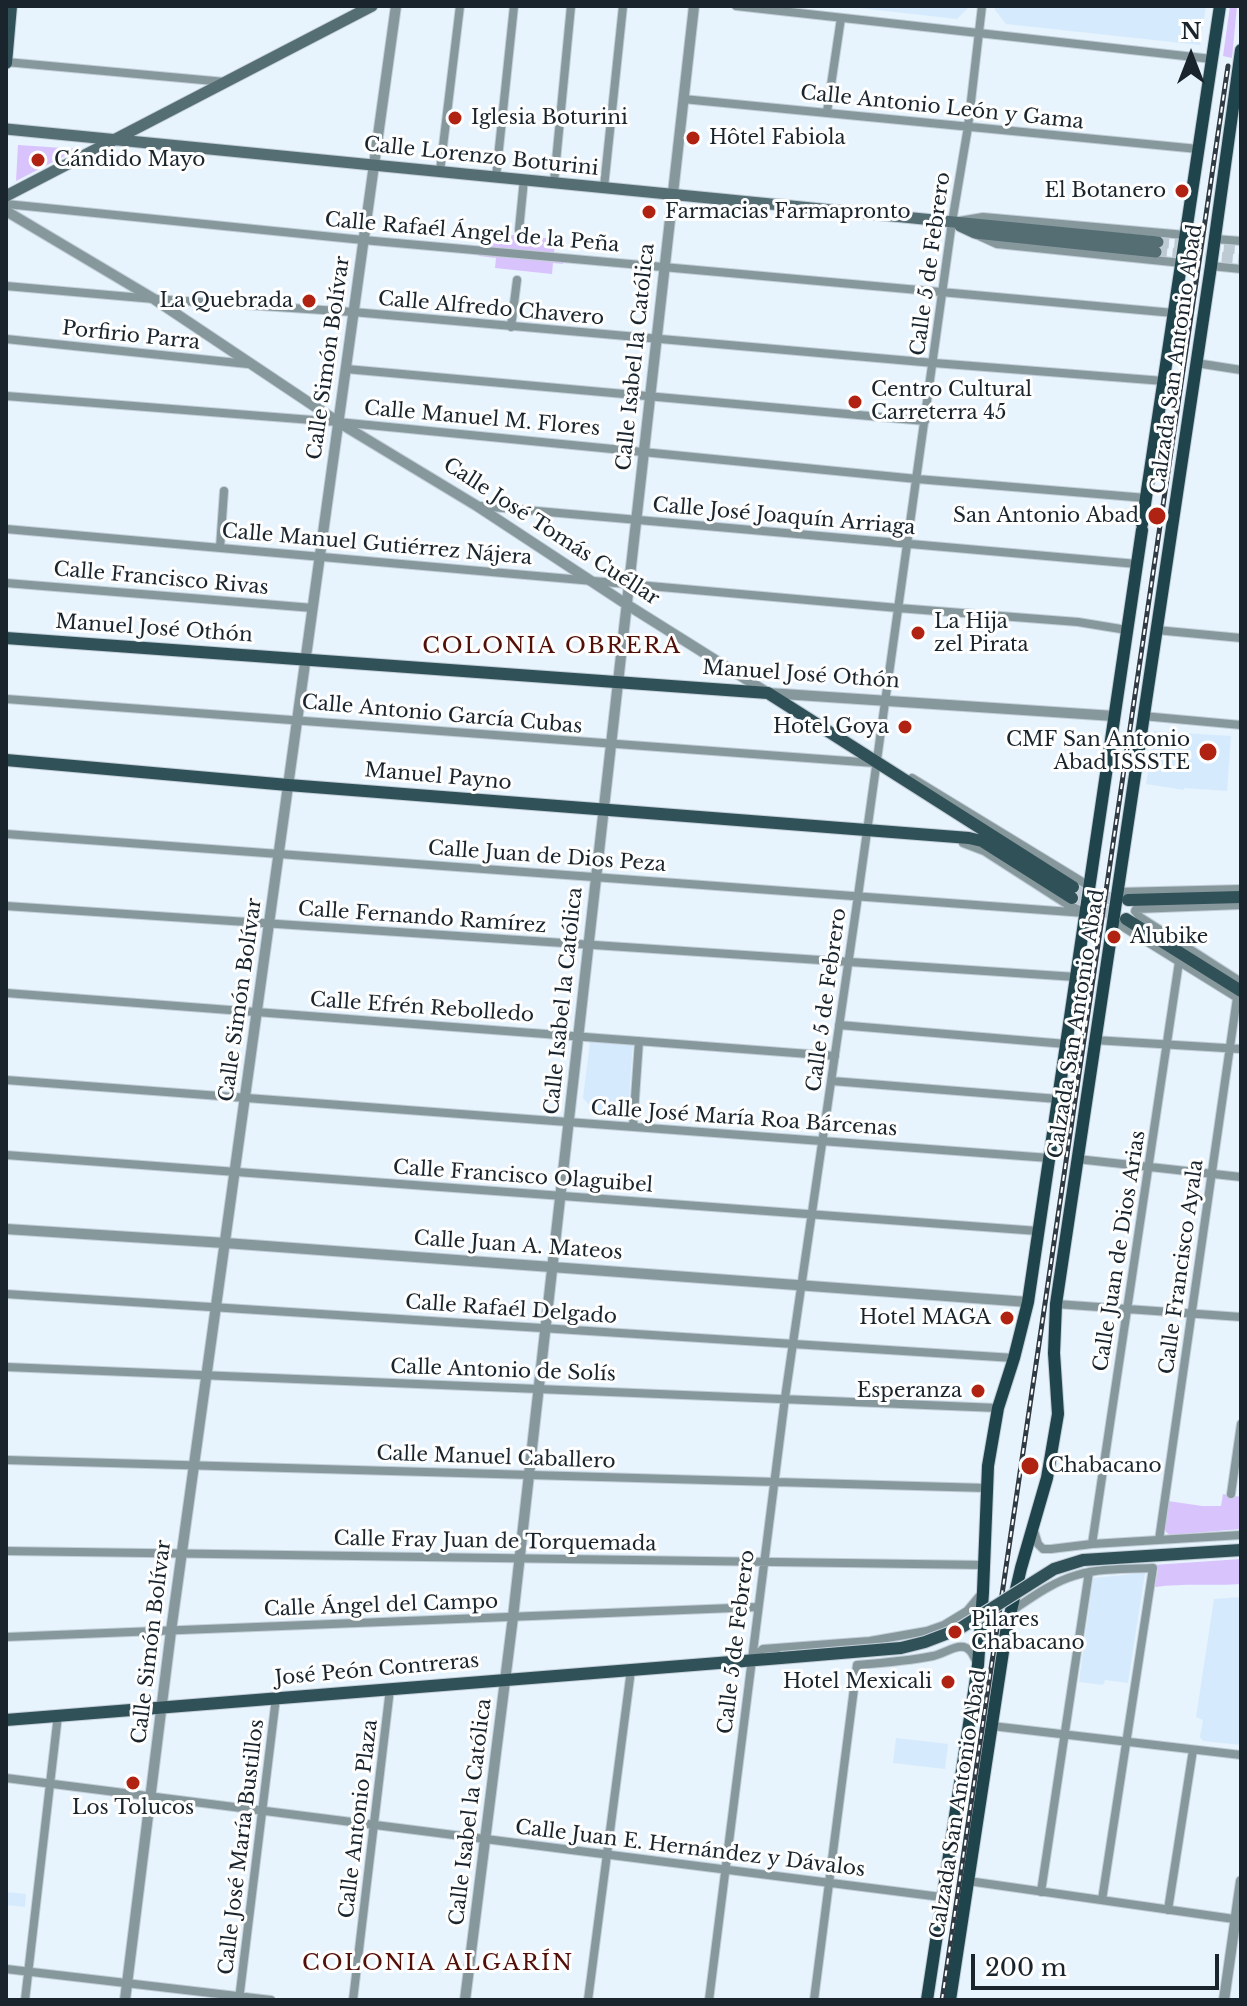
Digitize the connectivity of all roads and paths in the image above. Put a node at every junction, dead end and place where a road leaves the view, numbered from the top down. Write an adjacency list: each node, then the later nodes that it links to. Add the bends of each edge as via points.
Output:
1 (11, 6): 16 (main road)
2 (372, 6): 17 (main road)
3 (396, 6): 24 (street, Calle Simón Bolívar)
4 (460, 6): 25 (street)
5 (514, 6): 26 (street)
6 (571, 6): 28 (street)
7 (623, 6): 29 (street)
8 (694, 6): 18 (street, Calle Isabel la Católica)
9 (736, 6): 12 (street)
10 (982, 6): 13 (street, Calle 5 de Febrero)
11 (1220, 6): 14 (highway, Calzada San Antonio Abad)
12 (841, 18): 13 (street); 19 (street)
13 (981, 33): 14 (street); 20 (street, Calle 5 de Febrero)
14 (1212, 59): 23 (highway, Calzada San Antonio Abad)
15 (1240, 59): 38 (highway, Calzada San Antonio Abad)
16 (6, 62): 17 (street)
17 (226, 82): 22 (main road)
18 (683, 99): 19 (street, Calle Antonio León y Gama); 30 (street, Calle Isabel la Católica)
19 (827, 112): 20 (street, Calle Antonio León y Gama)
20 (968, 127): 23 (street, Calle Antonio León y Gama); 34 (street, Calle 5 de Febrero)
21 (6, 129): 22 (main road, Calle Lorenzo Boturini)
22 (113, 139): 24 (main road, Calle Lorenzo Boturini); 31 (main road)
23 (1198, 149): 37 (highway, Calzada San Antonio Abad)
24 (373, 165): 25 (main road, Calle Lorenzo Boturini); 39 (street, Calle Simón Bolívar)
25 (440, 171): 26 (main road, Calle Lorenzo Boturini)
26 (496, 177): 27 (main road, Calle Lorenzo Boturini)
27 (524, 179): 28 (main road, Calle Lorenzo Boturini); 35 (street)
28 (554, 182): 29 (main road, Calle Lorenzo Boturini)
29 (604, 187): 30 (main road, Calle Lorenzo Boturini)
30 (673, 194): 34 (main road, Calle Lorenzo Boturini); 43 (street, Calle Isabel la Católica)
31 (6, 196)
32 (6, 204): 39 (street, Calle Rafaél Ángel de la Peña)
33 (6, 211): 48 (street, Calle José Tomás Cuéllar)
34 (952, 222): 36 (main road, Calle Lorenzo Boturini); 36 (main road, Calle Lorenzo Boturini, via 1157,247); 37 (street, Calle Lorenzo Boturini, via 983,217); 47 (street, Calle 5 de Febrero)
35 (519, 230)
36 (975, 233): 41 (street, Calle Lorenzo Boturini, via 997,244)
37 (1185, 235): 41 (highway, Calzada San Antonio Abad)
38 (1215, 239): 40 (street); 42 (highway, Calzada San Antonio Abad)
39 (363, 240): 43 (street, Calle Rafaél Ángel de la Peña); 49 (street, Calle Simón Bolívar)
40 (1241, 241)
41 (1182, 263): 50 (highway, Calzada San Antonio Abad)
42 (1211, 266): 44 (street); 55 (highway, Calzada San Antonio Abad)
43 (664, 267): 47 (street, Calle Rafaél Ángel de la Peña); 53 (street, Calle Isabel la Católica)
44 (1241, 269)
45 (517, 280): 51 (street)
46 (6, 286): 48 (street, Calle Alfredo Chavero)
47 (944, 292): 50 (street, Calle Rafaél Ángel de la Peña); 54 (street, Calle 5 de Febrero)
48 (154, 299): 49 (street, Calle Alfredo Chavero); 56 (street, Calle José Tomás Cuéllar)
49 (353, 312): 51 (street, Calle Alfredo Chavero); 57 (street, Calle Simón Bolívar)
50 (1174, 313): 59 (highway, Calzada San Antonio Abad)
51 (511, 327): 53 (street, Calle Alfredo Chavero)
52 (6, 339): 56 (street, Porfirio Parra)
53 (656, 340): 54 (street, Calle Alfredo Chavero); 60 (street, Calle Isabel la Católica)
54 (934, 363): 59 (street, Calle Alfredo Chavero); 62 (street, Calle 5 de Febrero)
55 (1196, 363): 58 (street); 82 (highway, Calzada San Antonio Abad)
56 (252, 364): 63 (street, Calle José Tomás Cuéllar)
57 (346, 369): 60 (street); 63 (street, Calle Simón Bolívar)
58 (1241, 370)
59 (1164, 381): 67 (highway, Calzada San Antonio Abad)
60 (650, 395): 62 (street); 64 (street, Calle Isabel la Católica)
61 (6, 396): 63 (street, Calle Manuel M. Flores)
62 (925, 421): 65 (street, Calle 5 de Febrero)
63 (338, 422): 64 (street, Calle Manuel M. Flores); 68 (street, Calle José Tomás Cuéllar); 73 (street, Calle Simón Bolívar)
64 (644, 451): 65 (street, Calle Manuel M. Flores); 69 (street, Calle Isabel la Católica)
65 (917, 479): 67 (street, Calle Manuel M. Flores); 71 (street, Calle 5 de Febrero)
66 (224, 491): 72 (street)
67 (1146, 498): 74 (highway, Calzada San Antonio Abad)
68 (477, 506): 69 (street, Calle José Joaquín Arriaga); 75 (street, Calle José Tomás Cuéllar)
69 (636, 520): 71 (street, Calle José Joaquín Arriaga); 77 (street, Calle Isabel la Católica)
70 (6, 529): 72 (street, Calle Manuel Gutiérrez Nájera)
71 (908, 543): 74 (street, Calle José Joaquín Arriaga); 80 (street, Calle 5 de Febrero)
72 (220, 548): 73 (street, Calle Manuel Gutiérrez Nájera)
73 (319, 556): 75 (street, Calle Manuel Gutiérrez Nájera); 79 (street, Calle Simón Bolívar)
74 (1137, 564): 81 (highway, Calzada San Antonio Abad)
75 (592, 580): 77 (street, Calle Manuel Gutiérrez Nájera); 78 (street, Calle José Tomás Cuéllar)
76 (6, 583): 79 (street, Calle Francisco Rivas)
77 (629, 584): 78 (street, Calle Isabel la Católica); 80 (street, Calle Manuel Gutiérrez Nájera)
78 (626, 604): 86 (street, Calle Isabel la Católica); 87 (street, Calle José Tomás Cuéllar)
79 (313, 608): 85 (street, Calle Simón Bolívar)
80 (898, 608): 81 (street, Calle Manuel Gutiérrez Nájera); 89 (street, Calle 5 de Febrero)
81 (1127, 630): 90 (highway, Calzada San Antonio Abad)
82 (1156, 630): 84 (street); 91 (highway, Calzada San Antonio Abad)
83 (6, 638): 85 (main road, Manuel José Othón)
84 (1241, 638)
85 (305, 660): 86 (main road, Manuel José Othón); 92 (street, Calle Simón Bolívar)
86 (618, 682): 87 (main road, Manuel José Othón); 94 (street, Calle Isabel la Católica)
87 (768, 693): 89 (street, Manuel José Othón); 96 (main road, Calle José Tomás Cuéllar)
88 (6, 699): 92 (street, Calle Antonio García Cubas)
89 (885, 701): 90 (street, Manuel José Othón); 96 (street, Calle 5 de Febrero)
90 (1114, 716): 104 (highway, Calzada San Antonio Abad)
91 (1143, 716): 93 (street); 106 (highway, Calzada San Antonio Abad)
92 (297, 720): 94 (street, Calle Antonio García Cubas); 97 (street, Calle Simón Bolívar)
93 (1241, 725)
94 (611, 745): 96 (street, Calle Antonio García Cubas); 98 (street, Calle Isabel la Católica)
95 (6, 760): 97 (main road, Manuel Payno)
96 (876, 763): 99 (street, Calle 5 de Febrero); 100 (main road, Calle José Tomás Cuéllar, via 1073,893 982,841); 104 (street, Calle Antonio García Cubas, via 888,763)
97 (288, 785): 98 (main road, Manuel Payno); 102 (street, Calle Simón Bolívar)
98 (603, 810): 99 (main road, Manuel Payno); 103 (street, Calle Isabel la Católica)
99 (867, 830): 100 (main road, Calle José Tomás Cuéllar); 107 (street, Calle 5 de Febrero)
100 (903, 833): 112 (street, via 977,847)
101 (6, 834): 102 (street, Calle Juan de Dios Peza)
102 (279, 852): 103 (street, Calle Juan de Dios Peza); 114 (street, Calle Simón Bolívar)
103 (596, 877): 107 (street, Calle Juan de Dios Peza); 115 (street, Calle Isabel la Católica)
104 (1089, 886): 112 (highway, Calzada San Antonio Abad)
105 (1241, 889): 106 (street)
106 (1117, 892): 113 (highway, Calzada San Antonio Abad)
107 (858, 896): 112 (street, Calle Juan de Dios Peza); 116 (street, Calle 5 de Febrero)
108 (1241, 897): 109 (main road)
109 (1128, 900)
110 (1241, 905): 120 (street, via 1135,911)
111 (6, 906): 114 (street, Calle Fernando Ramírez)
112 (1085, 913): 119 (highway, Calzada San Antonio Abad)
113 (1119, 920): 117 (street); 120 (main road); 125 (highway, Calzada San Antonio Abad)
114 (269, 924): 115 (street, Calle Fernando Ramírez); 122 (street, Calle Simón Bolívar)
115 (588, 945): 116 (street, Calle Fernando Ramírez); 124 (street, Calle Isabel la Católica)
116 (849, 962): 119 (street, Calle Fernando Ramírez); 123 (street, Calle 5 de Febrero)
117 (1179, 962): 120 (street); 128 (street, Calle Juan de Dios Arias)
118 (1241, 970): 120 (street, Calle Francisco Ayala)
119 (1076, 977): 127 (highway, Calzada San Antonio Abad)
120 (1240, 990): 129 (street, Calle Francisco Ayala)
121 (6, 993): 122 (street, Calle Efrén Rebolledo)
122 (257, 1012): 124 (street, Calle Efrén Rebolledo); 134 (street, Calle Simón Bolívar)
123 (839, 1025): 127 (street); 131 (street, Calle 5 de Febrero)
124 (578, 1036): 126 (street, Calle Efrén Rebolledo); 136 (street, Calle Isabel la Católica)
125 (1094, 1040): 128 (street); 141 (highway, Calzada San Antonio Abad)
126 (639, 1041): 131 (street, Calle Efrén Rebolledo); 137 (street)
127 (1066, 1044): 135 (highway, Calzada San Antonio Abad)
128 (1167, 1045): 129 (street); 142 (street, Calle Juan de Dios Arias)
129 (1229, 1048): 130 (street); 144 (street, Calle Francisco Ayala)
130 (1241, 1049)
131 (835, 1056): 133 (street, Calle 5 de Febrero)
132 (6, 1080): 134 (street, Calle José María Roa Bárcenas)
133 (832, 1081): 135 (street); 138 (street, Calle 5 de Febrero)
134 (245, 1098): 136 (street, Calle José María Roa Bárcenas); 143 (street, Calle Simón Bolívar)
135 (1058, 1099): 140 (highway, Calzada San Antonio Abad)
136 (569, 1122): 137 (street, Calle José María Roa Bárcenas); 146 (street, Calle Isabel la Católica)
137 (633, 1127): 138 (street, Calle José María Roa Bárcenas)
138 (823, 1141): 140 (street, Calle José María Roa Bárcenas); 147 (street, Calle 5 de Febrero)
139 (6, 1155): 143 (street, Calle Francisco Olaguibel)
140 (1049, 1158): 149 (highway, Calzada San Antonio Abad)
141 (1077, 1159): 142 (street); 155 (highway, Calzada San Antonio Abad)
142 (1149, 1167): 144 (street); 157 (street, Calle Juan de Dios Arias)
143 (235, 1172): 146 (street, Calle Francisco Olaguibel); 150 (street, Calle Simón Bolívar)
144 (1211, 1174): 145 (street); 158 (street, Calle Francisco Ayala)
145 (1241, 1177)
146 (561, 1196): 147 (street, Calle Francisco Olaguibel); 151 (street, Calle Isabel la Católica)
147 (812, 1214): 149 (street, Calle Francisco Olaguibel); 152 (street, Calle 5 de Febrero)
148 (6, 1229): 150 (street, Calle Juan A. Mateos)
149 (1038, 1231): 154 (highway, Calzada San Antonio Abad)
150 (225, 1243): 151 (street, Calle Juan A. Mateos); 156 (street, Calle Simón Bolívar)
151 (553, 1267): 152 (street, Calle Juan A. Mateos); 160 (street, Calle Isabel la Católica)
152 (803, 1285): 154 (street, Calle Juan A. Mateos); 161 (street, Calle 5 de Febrero)
153 (6, 1294): 156 (street, Calle Rafaél Delgado)
154 (1028, 1302): 162 (highway, Calzada San Antonio Abad)
155 (1056, 1304): 157 (street); 175 (highway, Calzada San Antonio Abad, via 1058,1414)
156 (216, 1307): 160 (street, Calle Rafaél Delgado); 164 (street, Calle Simón Bolívar)
157 (1128, 1310): 158 (street); 178 (street, Calle Juan de Dios Arias)
158 (1191, 1314): 159 (street); 177 (street, Calle Francisco Ayala)
159 (1241, 1317)
160 (545, 1328): 161 (street, Calle Rafaél Delgado); 165 (street, Calle Isabel la Católica)
161 (794, 1344): 162 (street, Calle Rafaél Delgado); 166 (street, Calle 5 de Febrero)
162 (1014, 1358): 167 (highway, Calzada San Antonio Abad)
163 (6, 1367): 164 (street, Calle Antonio de Solís)
164 (207, 1375): 165 (street, Calle Antonio de Solís); 170 (street, Calle Simón Bolívar)
165 (539, 1388): 166 (street, Calle Antonio de Solís); 171 (street, Calle Isabel la Católica)
166 (785, 1398): 167 (street, Calle Antonio de Solís); 172 (street, Calle 5 de Febrero)
167 (998, 1408): 173 (highway, Calzada San Antonio Abad)
168 (1241, 1424): 174 (street)
169 (6, 1460): 170 (street, Calle Manuel Caballero)
170 (195, 1465): 171 (street, Calle Manuel Caballero); 181 (street, Calle Simón Bolívar)
171 (528, 1475): 172 (street, Calle Manuel Caballero); 182 (street, Calle Isabel la Católica)
172 (775, 1482): 173 (street, Calle Manuel Caballero); 183 (street, Calle 5 de Febrero)
173 (986, 1488): 184 (highway, Calzada San Antonio Abad)
174 (1231, 1494)
175 (1033, 1528): 178 (street, via 1043,1549); 188 (highway, Calzada San Antonio Abad)
176 (1241, 1535): 177 (street)
177 (1159, 1540): 178 (street)
178 (1092, 1544)
179 (1241, 1550): 192 (main road, José Peón Contreras, bridge, via 1083,1560 1054,1569 959,1629 925,1642)
180 (6, 1551): 181 (street, Calle Fray Juan de Torquemada)
181 (182, 1553): 182 (street, Calle Fray Juan de Torquemada); 190 (street, Calle Simón Bolívar)
182 (520, 1558): 183 (street, Calle Fray Juan de Torquemada); 189 (street, Calle Isabel la Católica)
183 (764, 1562): 184 (street, Calle Fray Juan de Torquemada); 187 (street, Calle 5 de Febrero)
184 (984, 1565): 186 (highway, Calzada San Antonio Abad)
185 (1089, 1572): 188 (street, via 1062,1580); 202 (street); 203 (street, via 1153,1568)
186 (983, 1592): 192 (street, José Peón Contreras, via 967,1611 927,1631 763,1649); 193 (highway, Calzada San Antonio Abad)
187 (758, 1607): 189 (street, Calle Ángel del Campo); 192 (street, Calle 5 de Febrero)
188 (1010, 1612): 201 (highway, Calzada San Antonio Abad)
189 (513, 1617): 190 (street, Calle Ángel del Campo); 195 (street, Calle Isabel la Católica)
190 (171, 1631): 191 (street, Calle Ángel del Campo); 198 (street, Calle Simón Bolívar)
191 (6, 1637)
192 (751, 1661): 194 (main road, José Peón Contreras); 213 (street, Calle 5 de Febrero)
193 (978, 1665): 216 (street, via 964,1647 857,1665); 218 (highway, Calzada San Antonio Abad)
194 (631, 1670): 195 (main road, José Peón Contreras); 212 (street)
195 (506, 1680): 196 (main road, José Peón Contreras); 211 (street, Calle Isabel la Católica)
196 (390, 1689): 197 (main road, José Peón Contreras); 210 (street, Calle Antonio Plaza)
197 (276, 1698): 198 (main road, José Peón Contreras); 209 (street, Calle José María Bustillos)
198 (161, 1707): 199 (main road, José Peón Contreras); 208 (street, Calle Simón Bolívar)
199 (58, 1715): 200 (main road, José Peón Contreras); 207 (street)
200 (6, 1720)
201 (992, 1726): 202 (street); 214 (highway, Calzada San Antonio Abad)
202 (1064, 1735): 203 (street); 217 (street)
203 (1127, 1742): 204 (street); 219 (street)
204 (1193, 1750): 205 (street); 220 (street)
205 (1241, 1755)
206 (6, 1778): 207 (street, Calle Juan E. Hernández y Dávalos)
207 (50, 1784): 208 (street, Calle Juan E. Hernández y Dávalos); 223 (street)
208 (150, 1796): 209 (street, Calle Juan E. Hernández y Dávalos); 224 (street, Calle Simón Bolívar)
209 (263, 1811): 210 (street, Calle Juan E. Hernández y Dávalos); 225 (street, Calle José María Bustillos)
210 (374, 1825): 211 (street, Calle Juan E. Hernández y Dávalos); 229 (street, Calle Antonio Plaza)
211 (486, 1839): 212 (street, Calle Juan E. Hernández y Dávalos); 230 (street, Calle Isabel la Católica)
212 (606, 1855): 213 (street, Calle Juan E. Hernández y Dávalos); 231 (street)
213 (725, 1870): 216 (street, Calle Juan E. Hernández y Dávalos); 232 (street, Calle 5 de Febrero)
214 (968, 1881): 217 (street); 235 (highway, Calzada San Antonio Abad)
215 (1241, 1881): 221 (street)
216 (830, 1883): 218 (street, Calle Juan E. Hernández y Dávalos); 233 (street)
217 (1041, 1892): 219 (street)
218 (941, 1897): 234 (highway, Calzada San Antonio Abad)
219 (1102, 1900): 220 (street)
220 (1168, 1910): 221 (street)
221 (1238, 1919): 236 (street)
222 (6, 1969): 223 (street)
223 (28, 1971): 224 (street); 226 (street)
224 (127, 1983): 225 (street); 227 (street, Calle Simón Bolívar)
225 (240, 1998): 228 (street)
226 (25, 2000)
227 (125, 2000)
228 (271, 2000)
229 (353, 2000)
230 (465, 2000)
231 (588, 2000)
232 (709, 2000)
233 (814, 2000)
234 (927, 2000)
235 (950, 2000)
236 (1224, 2000)

